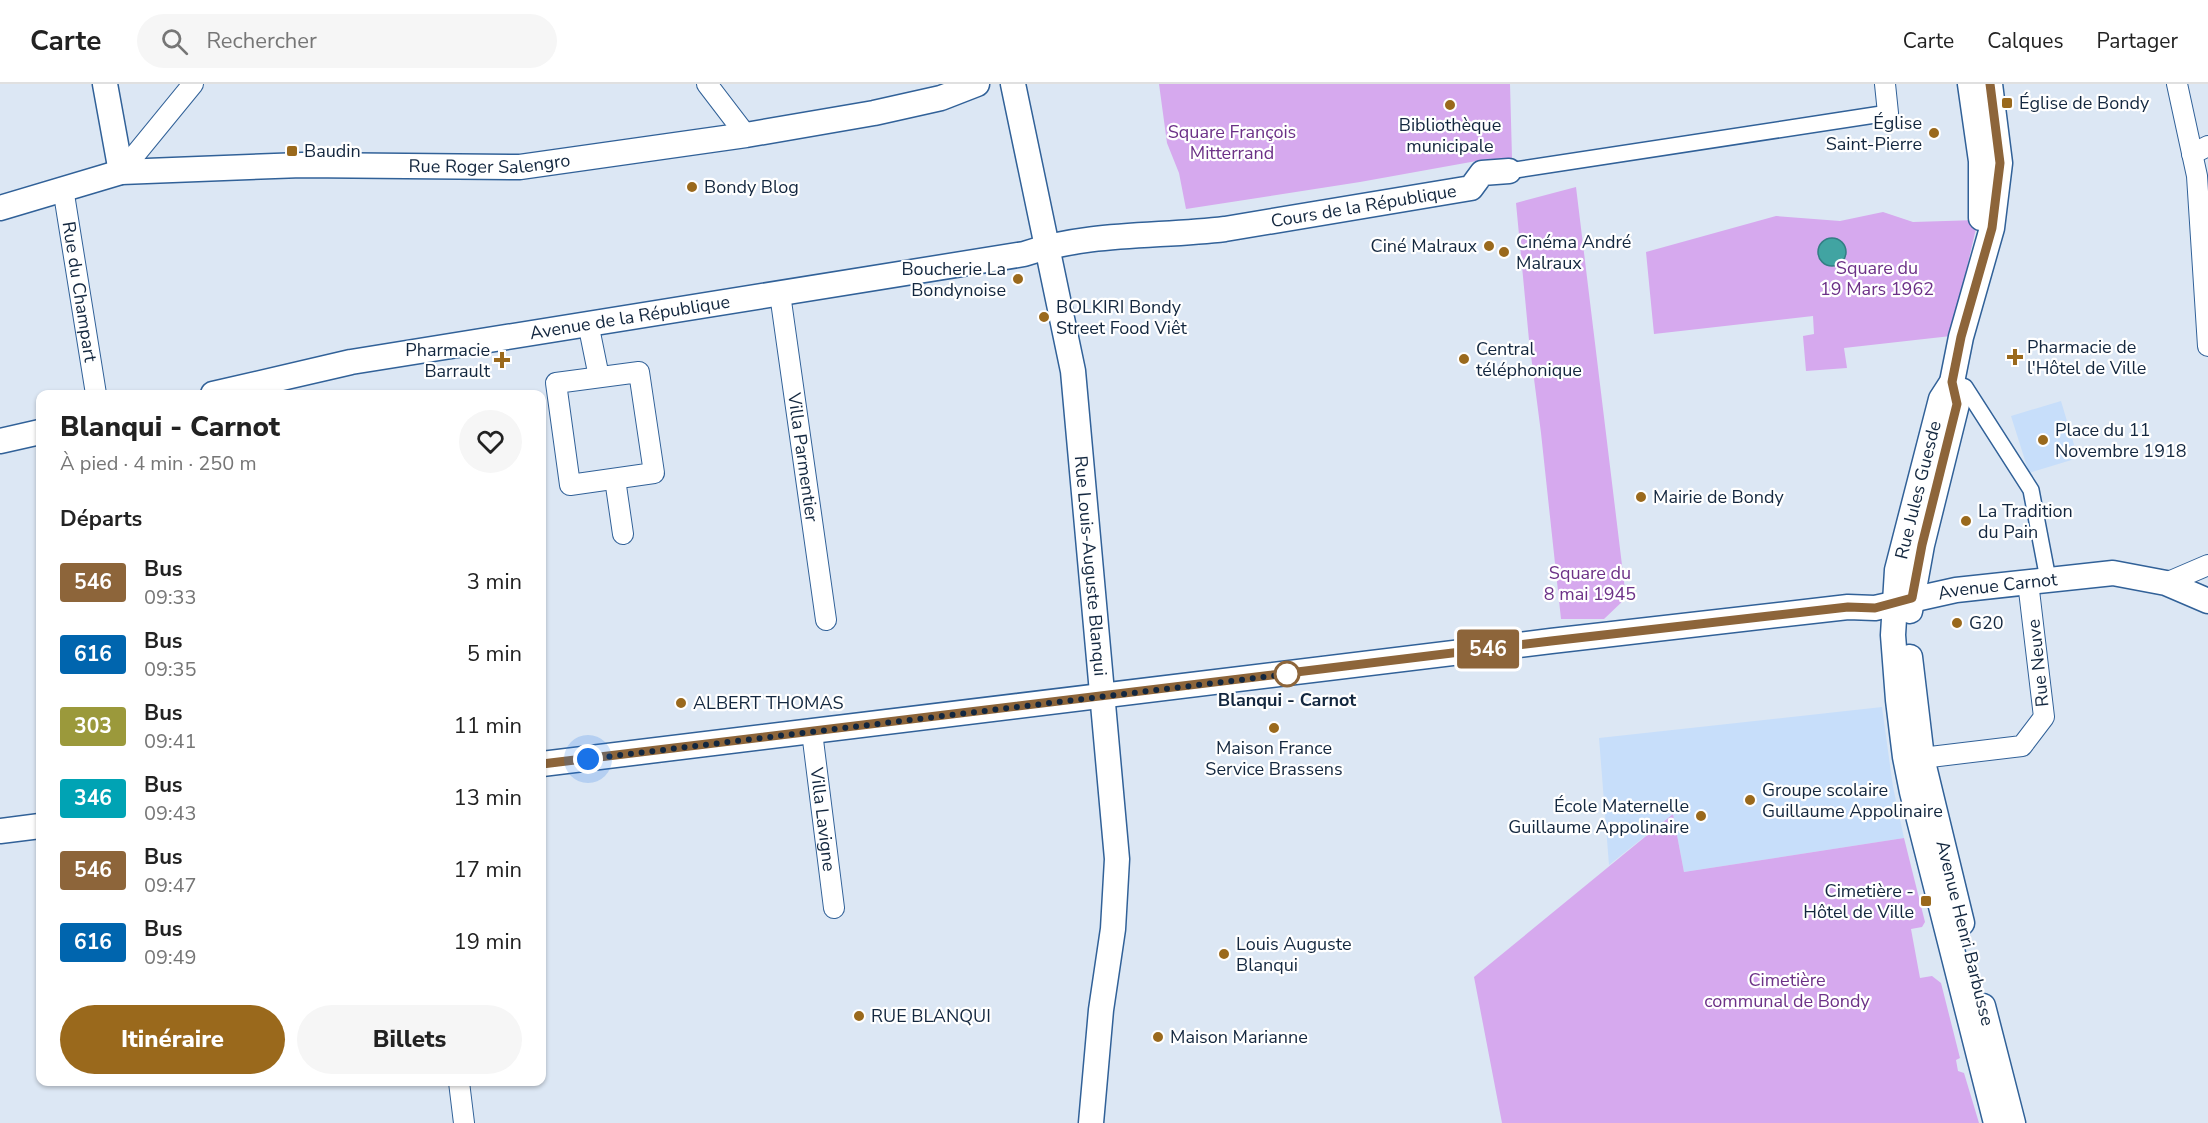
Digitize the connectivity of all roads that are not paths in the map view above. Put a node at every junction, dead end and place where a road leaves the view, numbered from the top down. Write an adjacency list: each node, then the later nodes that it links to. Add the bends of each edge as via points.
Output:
1 (105, 84): 14 (street)
2 (194, 84): 14 (street)
3 (707, 84): 11 (street)
4 (977, 84): 11 (street, Rue Roger Salengro, via 941,98 897,108)
5 (1013, 84): 17 (street, Rue Louis-Auguste Blanqui)
6 (1885, 84): 10 (street)
7 (1970, 84): 18 (street, Rue Jules Guesde, via 1981,161 1982,232)
8 (1990, 84): 18 (street, Rue Jules Guesde, via 2000,163 1992,228)
9 (2177, 84): 12 (street)
10 (1888, 113): 13 (street, Cours de la République)
11 (746, 135): 14 (street, Rue Roger Salengro, via 520,167 302,165)
12 (2200, 150): 21 (street, via 2197,176)
13 (1509, 171): 17 (street, Cours de la République, via 1482,173 1471,188 1225,229)
14 (121, 172): 15 (street, Rue Roger Salengro)
15 (63, 188): 16 (street, Rue Roger Salengro); 24 (street, Rue du Champart)
16 (0, 208)
17 (1047, 246): 19 (street, Avenue de la République, via 1024,254); 36 (street, Rue Louis-Auguste Blanqui, via 1073,371)
18 (1975, 289): 23 (street, Rue Jules Guesde)
19 (780, 294): 20 (street, Avenue de la République); 35 (street, Villa Parmentier)
20 (588, 323): 22 (street); 25 (street, Avenue de la République, via 351,362)
21 (2208, 346)
22 (599, 377): 28 (street, via 639,372 654,473); 28 (street, via 556,383 570,485)
23 (1952, 382): 31 (street, via 1965,387 2031,490); 33 (street, Rue Jules Guesde, via 1957,404 1922,545)
24 (95, 390)
25 (230, 390)
26 (36, 433): 27 (street)
27 (0, 441)
28 (615, 479): 29 (street)
29 (623, 534)
30 (2208, 566): 32 (street)
31 (2038, 580): 32 (street, Avenue Carnot, via 2113,573); 33 (street, Avenue Carnot); 38 (street, Rue Neuve, via 2044,717 2022,746)
32 (2166, 583): 34 (street, Avenue Carnot)
33 (1903, 600): 36 (street, Avenue Carnot, via 1875,608 1848,607); 38 (street, Avenue Henri Barbusse); 46 (street, Avenue Henri Barbusse, via 1893,635 1905,757)
34 (2208, 601)
35 (826, 620)
36 (1103, 696): 37 (street, Avenue Carnot); 45 (street, Rue Louis-Auguste Blanqui, via 1117,859)
37 (812, 732): 39 (street, Avenue Carnot); 42 (street, Villa Lavigne)
38 (1922, 758): 47 (street, Avenue Henri Barbusse)
39 (546, 764)
40 (36, 826): 41 (street)
41 (0, 831)
42 (834, 908)
43 (459, 1086): 44 (street)
44 (464, 1123)
45 (1091, 1123)
46 (1996, 1123)
47 (2013, 1123)

